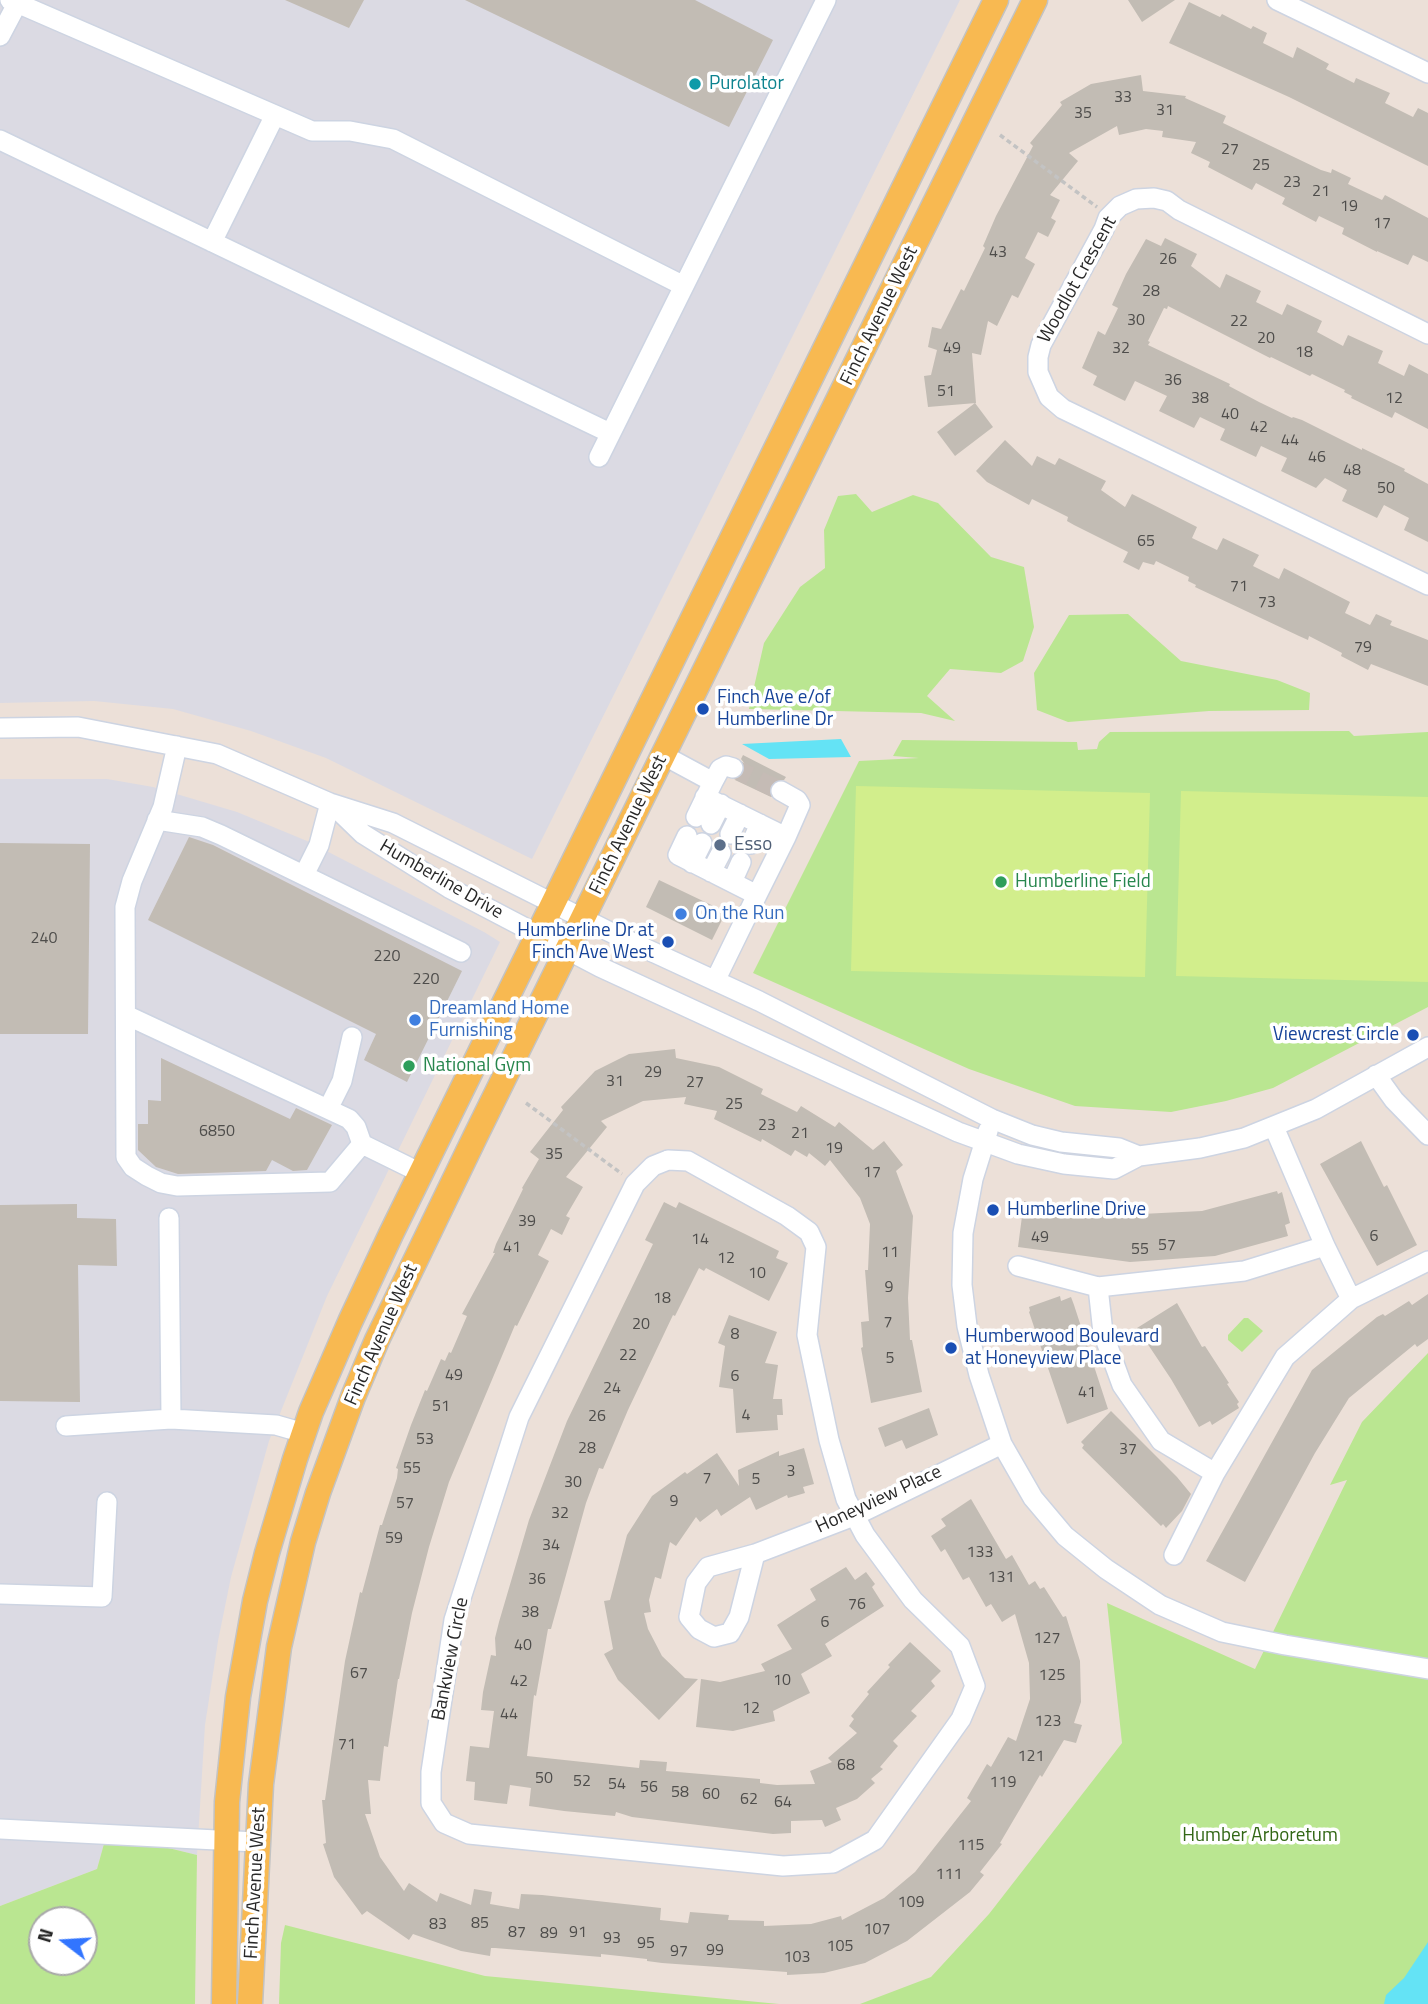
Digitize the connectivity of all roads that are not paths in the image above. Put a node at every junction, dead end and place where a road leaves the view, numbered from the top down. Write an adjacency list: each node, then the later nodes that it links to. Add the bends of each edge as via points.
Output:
1 (826, 0): 11 (street)
2 (996, 0): 37 (main road, Finch Avenue West)
3 (1035, 0): 18 (main road, Finch Avenue West)
4 (1277, 0): 7 (street)
5 (15, 1): 6 (street); 8 (street)
6 (0, 36)
7 (1428, 73)
8 (275, 115): 10 (street); 11 (street, via 312,131 350,131 393,139)
9 (0, 140): 10 (street)
10 (212, 242): 13 (street)
11 (684, 286): 13 (street)
12 (1428, 334): 15 (street, Woodlot Crescent, via 1162,199 1136,198 1110,216 1038,357 1038,372 1049,397 1063,409)
13 (610, 433): 14 (street)
14 (599, 457)
15 (1428, 584)
16 (0, 728): 17 (street, Humberline Drive, via 78,727)
17 (177, 746): 22 (street, Humberline Drive, via 217,754); 24 (street)
18 (663, 755): 21 (street); 38 (main road, Finch Avenue West)
19 (733, 768): 21 (street, via 720,769)
20 (781, 792): 28 (street, via 800,805)
21 (713, 794): 23 (street); 25 (street)
22 (330, 803): 34 (street, via 319,845); 37 (street, Humberline Drive, via 393,823); 39 (street, Humberline Drive, via 363,834 449,888)
23 (740, 814): 26 (street); 27 (street)
24 (157, 820): 34 (street, via 202,827); 43 (street, via 125,907)
25 (703, 820)
26 (760, 824): 28 (street); 30 (street)
27 (730, 834)
28 (786, 837): 36 (street)
29 (694, 839): 33 (street, via 678,855)
30 (751, 844)
31 (721, 852): 33 (street)
32 (741, 862): 35 (street)
33 (711, 872): 35 (street)
34 (304, 875): 41 (street)
35 (732, 882): 36 (street)
36 (758, 895): 42 (street)
37 (554, 903): 38 (street, Humberline Drive); 39 (main road, Finch Avenue West)
38 (583, 918): 40 (main road, Finch Avenue West); 42 (street, Humberline Drive)
39 (538, 934): 40 (street, Humberline Drive); 54 (main road, Finch Avenue West)
40 (568, 950): 51 (street, Humberline Drive); 74 (main road, Finch Avenue West, via 377,1340 333,1447 303,1542 279,1647)
41 (461, 952)
42 (715, 981): 48 (street, Humberline Drive)
43 (126, 1016): 47 (street); 52 (street, via 126,1157 146,1176 177,1186 330,1182)
44 (352, 1037): 47 (street, via 342,1081)
45 (1428, 1047): 46 (street, Humberline Drive)
46 (1376, 1075): 49 (street, Humberline Drive); 50 (street)
47 (328, 1109): 52 (street, via 349,1119)
48 (992, 1119): 51 (street); 53 (street, Humberline Drive, via 1032,1135 1119,1148)
49 (1274, 1127): 53 (street, Humberline Drive, via 1200,1148); 56 (street)
50 (1428, 1135)
51 (983, 1143): 53 (street, Humberline Drive, via 1018,1154 1114,1170); 64 (street, via 963,1233 962,1285 975,1363)
52 (362, 1144): 54 (street)
53 (1139, 1156)
54 (421, 1173): 63 (main road, Finch Avenue West, via 350,1322)
55 (169, 1218): 61 (street)
56 (1325, 1246): 59 (street, via 1244,1271); 60 (street)
57 (1428, 1261): 60 (street)
58 (1018, 1266): 59 (street)
59 (1098, 1287): 65 (street, via 1103,1333 1122,1385 1161,1441)
60 (1351, 1299): 65 (street, via 1285,1357)
61 (171, 1419): 62 (street); 63 (street, via 276,1425)
62 (66, 1426)
63 (304, 1433): 73 (main road, Finch Avenue West, via 270,1541 246,1649 232,1746)
64 (1002, 1444): 67 (street, Honeyview Place); 71 (street, via 1033,1498 1065,1536 1160,1605 1222,1632)
65 (1215, 1473): 69 (street)
66 (107, 1502): 70 (street, via 102,1597)
67 (854, 1516): 67 (street, Bankview Circle, via 829,1440 807,1335 816,1247 809,1232 688,1161 668,1160 653,1166 635,1184 519,1417 454,1620 431,1772 431,1803 444,1823 469,1834 783,1866 833,1863 875,1840 961,1719 975,1686 960,1646 913,1600); 68 (street, Honeyview Place)
68 (755, 1553)
69 (1174, 1555)
70 (0, 1594)
71 (1428, 1669)
72 (0, 1829): 73 (street)
73 (226, 1840): 74 (street); 75 (main road, Finch Avenue West)
74 (256, 1842): 76 (main road, Finch Avenue West)
75 (224, 2004)
76 (250, 2004)

